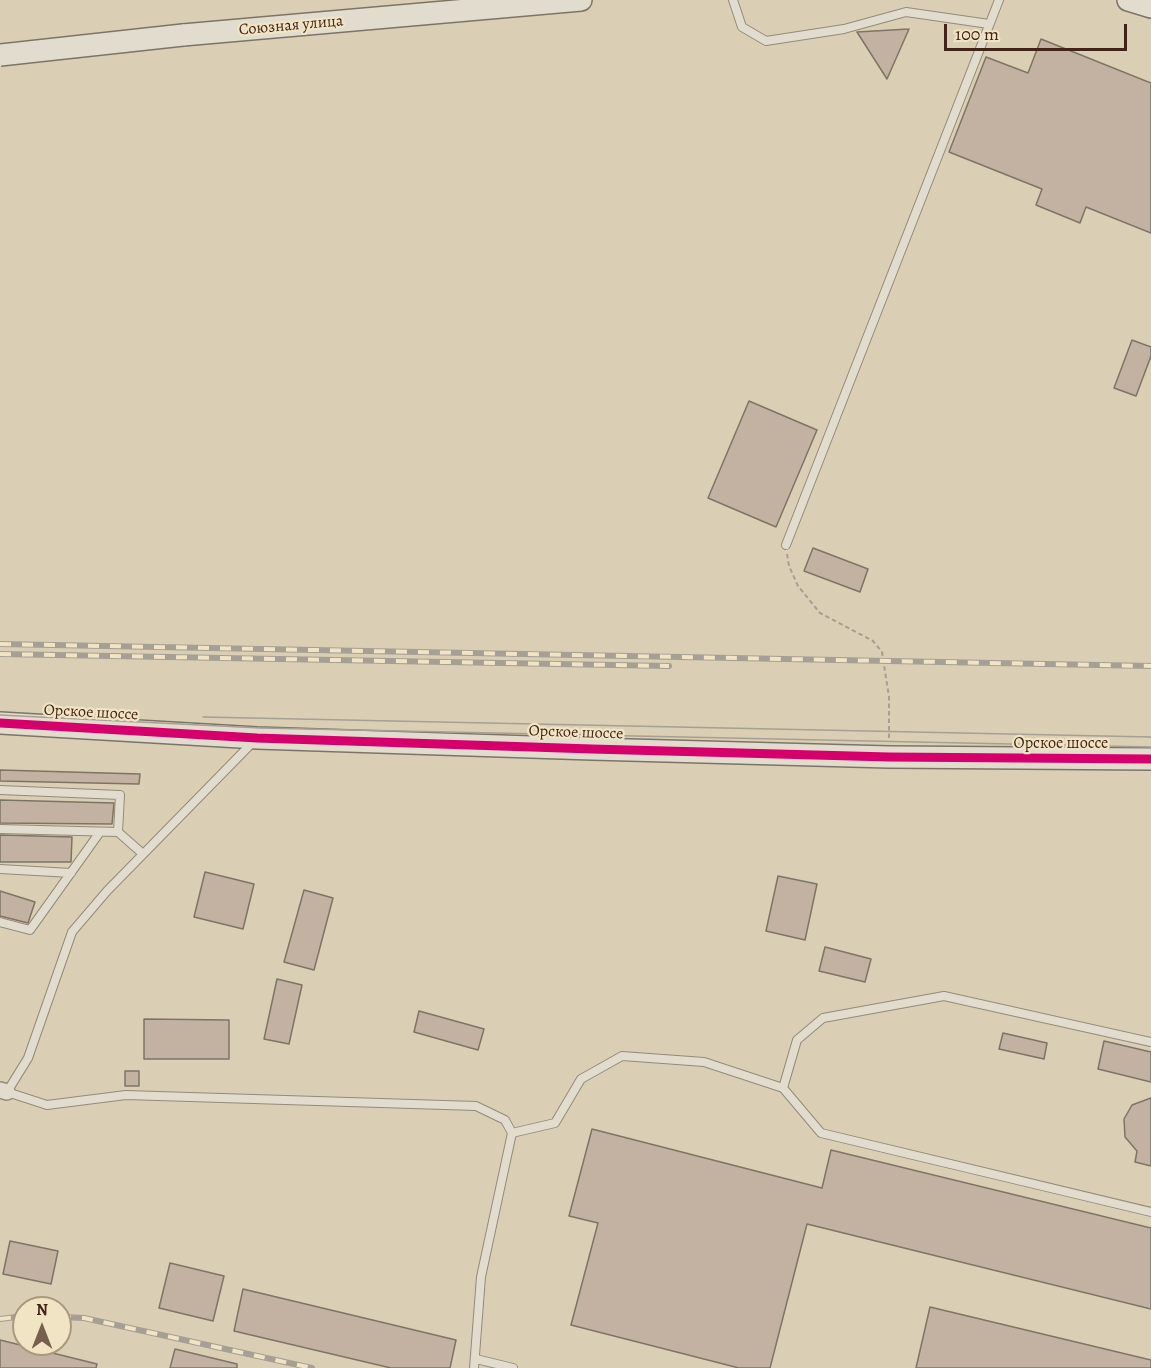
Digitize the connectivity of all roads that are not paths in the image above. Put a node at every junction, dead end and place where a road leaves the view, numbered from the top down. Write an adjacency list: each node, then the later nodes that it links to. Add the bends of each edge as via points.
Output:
1 (582, 0): 7 (street, Союзная улица, bridge)
2 (733, 0): 6 (lane, via 742,27 766,41 844,29 906,12)
3 (999, 0): 6 (lane)
4 (1128, 0): 5 (street)
5 (1151, 7)
6 (989, 24): 8 (lane)
7 (0, 55)
8 (786, 545)
9 (0, 723): 10 (street, Орское шоссе)
10 (257, 738): 11 (street, Орское шоссе, via 889,758); 16 (lane)
11 (1151, 759)
12 (0, 790): 15 (lane, via 120,795)
13 (0, 829): 14 (lane)
14 (100, 832): 15 (lane); 18 (lane)
15 (118, 832): 16 (lane)
16 (143, 854): 22 (lane, via 72,932 28,1058)
17 (0, 869): 18 (lane)
18 (71, 873): 19 (lane, via 30,930)
19 (0, 922)
20 (1151, 1041): 21 (lane, via 944,996 823,1018 797,1040)
21 (783, 1088): 23 (lane, via 704,1062 622,1056 581,1079 555,1123); 24 (lane, via 821,1132)
22 (4, 1091): 23 (lane, via 47,1104 126,1095 476,1106 505,1120)
23 (512, 1133): 25 (lane, via 481,1277)
24 (1151, 1212)
25 (476, 1359): 26 (lane); 27 (lane)
26 (474, 1368)
27 (513, 1368)

